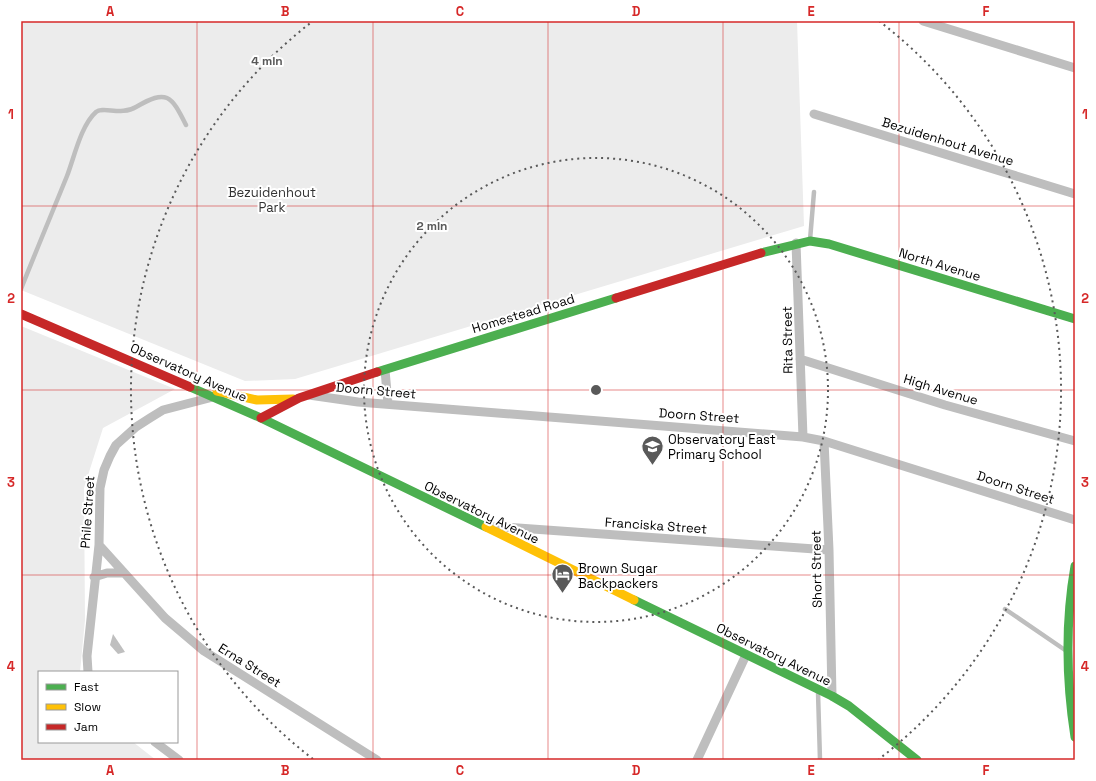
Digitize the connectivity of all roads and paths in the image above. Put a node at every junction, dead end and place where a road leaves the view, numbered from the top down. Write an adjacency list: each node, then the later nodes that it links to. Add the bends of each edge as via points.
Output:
1 (923, 21): 2 (street)
2 (1075, 68)
3 (814, 114): 6 (street, Bezuidenhout Avenue)
4 (186, 125): 9 (lane, via 173,102 161,96 128,112 103,109 95,112 82,136)
5 (814, 192): 7 (lane)
6 (1075, 194)
7 (810, 241): 8 (main road, North Avenue); 11 (main road, North Avenue, via 829,244)
8 (796, 243): 12 (street, Rita Street); 13 (main road, Homestead Road)
9 (21, 289)
10 (21, 314): 14 (main road, Observatory Avenue)
11 (1075, 320)
12 (800, 359): 20 (street, Rita Street); 22 (street, High Avenue, via 945,405)
13 (385, 370): 15 (main road, Homestead Road); 18 (street)
14 (186, 384): 16 (main road, Observatory Avenue); 17 (main road, via 257,400)
15 (309, 395): 17 (main road, Homestead Road); 18 (street, Doorn Street)
16 (215, 397): 19 (main road, Observatory Avenue); 25 (street, Phile Street, via 164,410 136,427 116,445 104,470 100,488)
17 (299, 398): 19 (main road, Homestead Road)
18 (388, 404): 20 (street, Doorn Street)
19 (261, 418): 24 (main road, Observatory Avenue)
20 (803, 437): 21 (street, Doorn Street)
21 (824, 441): 23 (street, Doorn Street); 26 (street, Short Street)
22 (1075, 442)
23 (1075, 520)
24 (481, 526): 26 (street, Franciska Street); 32 (main road, Observatory Avenue)
25 (99, 545): 28 (street, Erna Street); 29 (street, Phile Street)
26 (829, 550): 35 (street, Short Street)
27 (1075, 566): 31 (main road, via 1070,590)
28 (123, 573): 29 (street); 39 (street, Erna Street, via 165,618 204,651)
29 (94, 577): 33 (street, Phile Street)
30 (1006, 609): 31 (lane)
31 (1067, 651): 36 (main road)
32 (746, 655): 34 (main road, Observatory Avenue); 40 (street)
33 (88, 671)
34 (818, 690): 35 (main road, Observatory Avenue); 41 (lane)
35 (832, 696): 42 (main road, Observatory Avenue, via 854,710)
36 (1075, 738)
37 (156, 743): 38 (street)
38 (179, 760)
39 (377, 760)
40 (697, 760)
41 (820, 760)
42 (917, 760)

